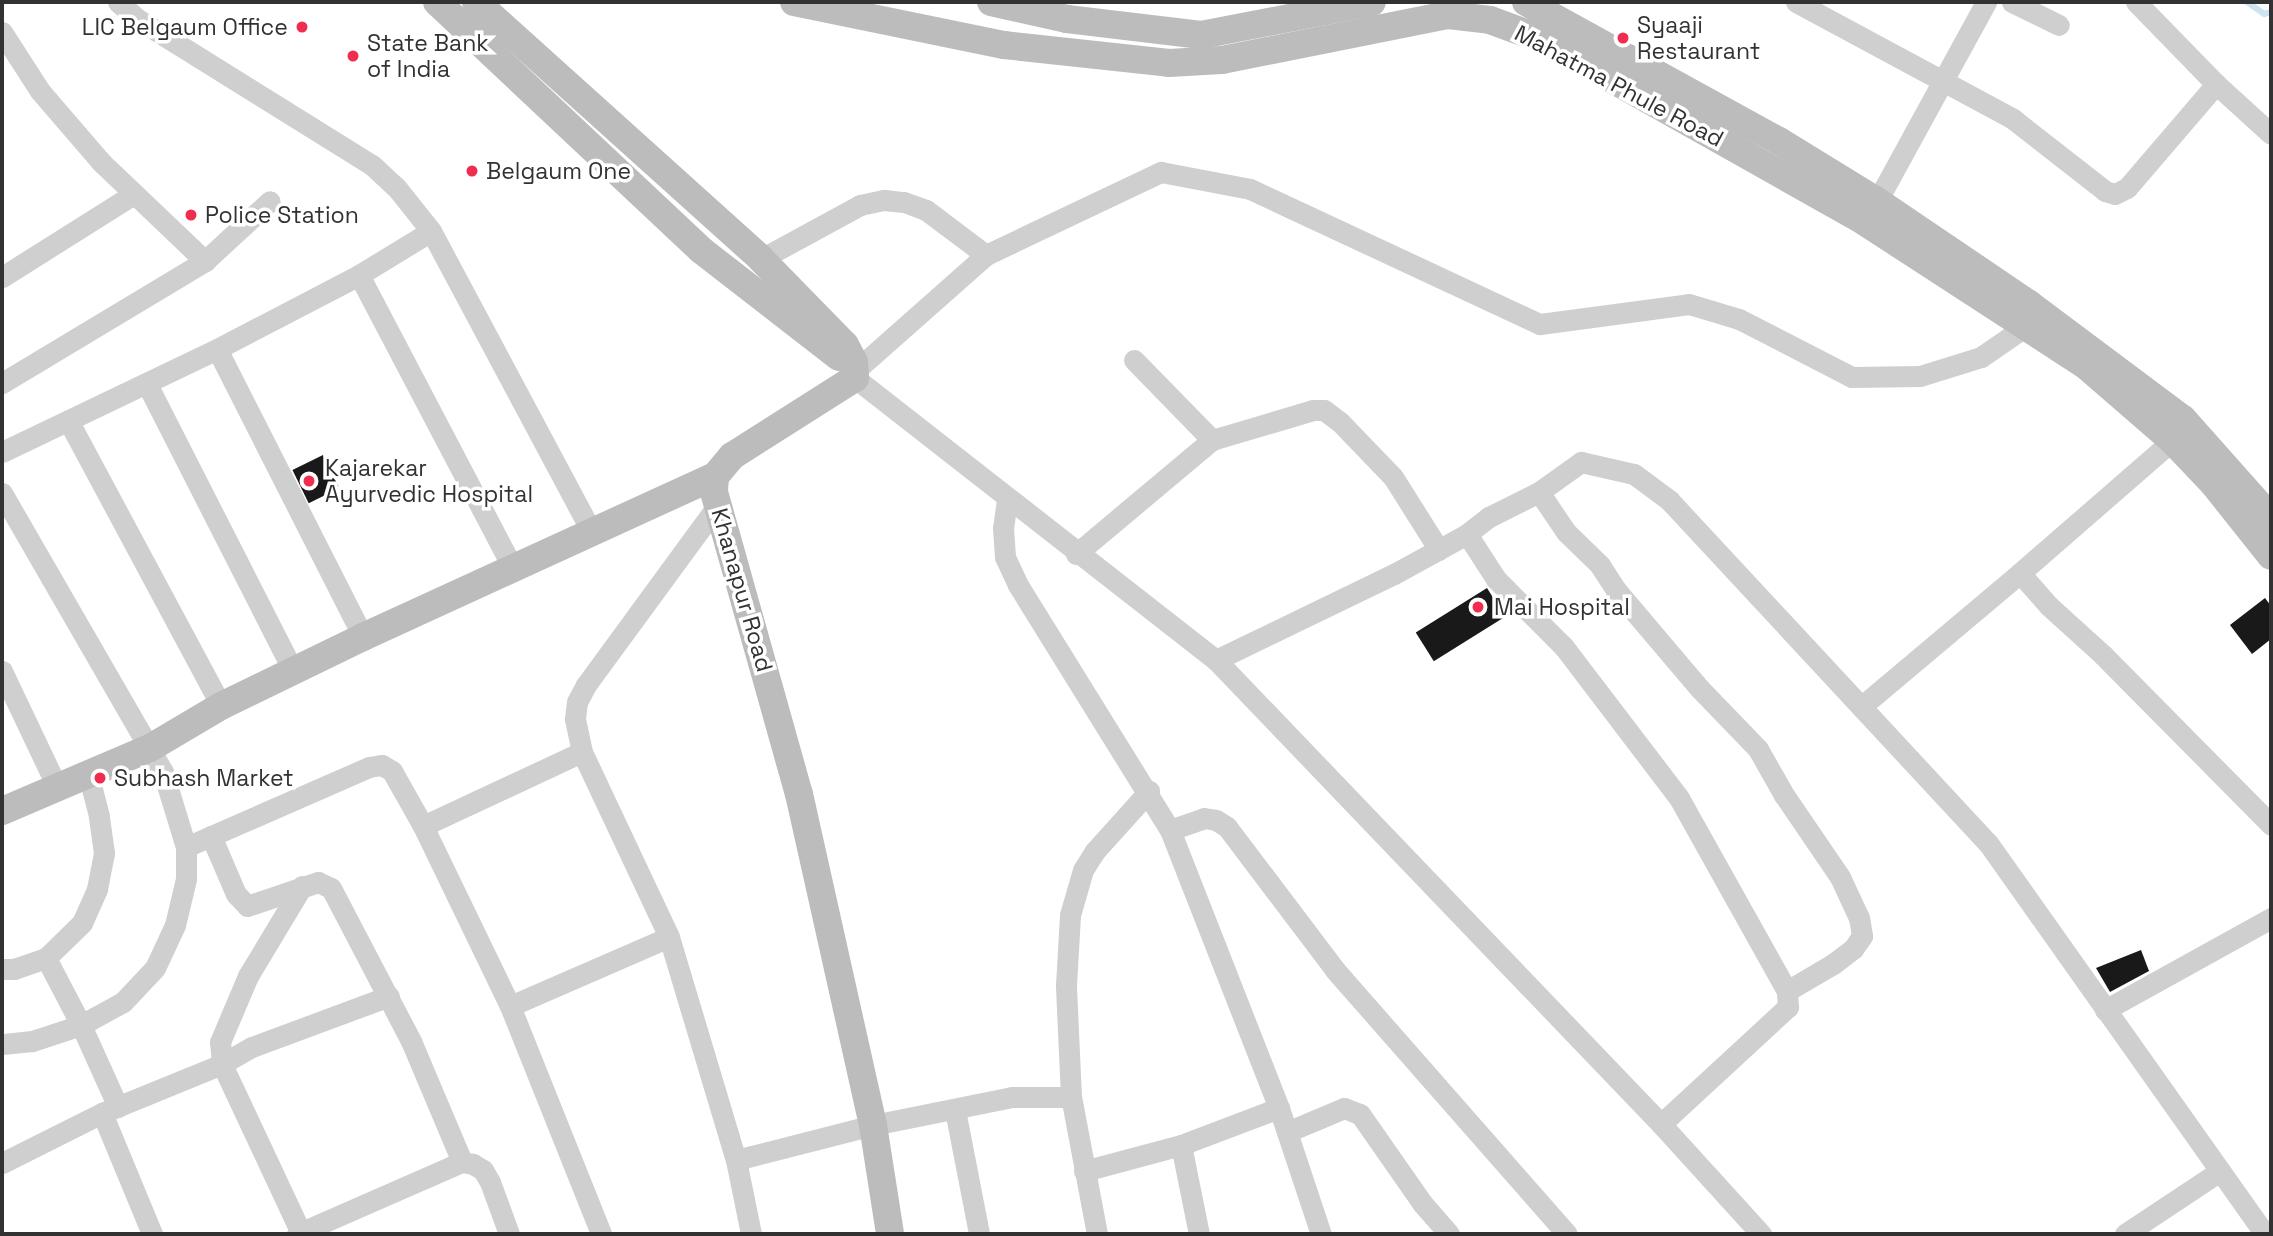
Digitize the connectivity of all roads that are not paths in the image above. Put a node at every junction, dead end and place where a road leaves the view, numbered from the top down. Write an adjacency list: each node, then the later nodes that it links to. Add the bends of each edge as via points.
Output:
1 (118, 2): 20 (street, via 139,20 372,165)
2 (437, 2): 29 (main road, via 701,250)
3 (476, 2): 22 (main road)
4 (794, 2): 19 (main road, Mahatma Phule Road, via 1004,45 1169,63 1222,60 1448,15 1490,20 1539,38)
5 (990, 2): 6 (main road, via 1067,19 1201,35)
6 (1372, 2)
7 (1526, 2): 19 (main road, Mahatma Phule Road, via 1779,141)
8 (1796, 2): 14 (street)
9 (1986, 2): 14 (street)
10 (2012, 2): 12 (street)
11 (2136, 2): 15 (street)
12 (2059, 25)
13 (2, 32): 17 (street, via 40,90)
14 (1942, 80): 15 (street, via 2013,119 2105,191 2115,194 2127,188); 19 (street)
15 (2216, 84): 16 (street)
16 (2271, 134)
17 (134, 194): 23 (street); 25 (street)
18 (270, 201): 23 (street)
19 (1871, 211): 26 (main road, Mahatma Phule Road)
20 (431, 232): 24 (street); 42 (street)
21 (986, 255): 22 (street, via 926,210 884,200 860,205); 26 (street, via 1161,172 1250,189 1540,324 1689,304 1739,319 1852,377 1920,376 1981,356); 29 (street)
22 (761, 259): 29 (main road, via 845,345)
23 (205, 261): 30 (street)
24 (359, 275): 27 (street); 47 (street)
25 (2, 276)
26 (2034, 321): 33 (main road, Mahatma Phule Road, via 2084,364)
27 (217, 349): 31 (street); 49 (street)
28 (1134, 360): 34 (street)
29 (853, 368): 36 (main road, Khanapur Road, via 732,456); 39 (street)
30 (2, 383)
31 (146, 384): 32 (street); 52 (street)
32 (69, 422): 35 (street); 53 (street)
33 (2181, 433): 41 (main road, Mahatma Phule Road); 46 (main road, Mahatma Phule Road, via 2213,483); 48 (street)
34 (1212, 440): 44 (street, via 1324,410 1393,477); 45 (street)
35 (2, 452)
36 (715, 475): 40 (main road, Khanapur Road); 42 (main road)
37 (1539, 492): 43 (street, via 1489,517); 54 (street, via 1581,462 1634,474 1670,500); 71 (street, via 1566,532 1600,565 1700,689 1758,749 1840,877 1862,936 1843,957)
38 (2, 493): 55 (street)
39 (1007, 500): 45 (street); 59 (street, via 1005,557 1018,585)
40 (717, 506): 56 (street, via 586,685 575,719); 83 (main road, Khanapur Road, via 799,794)
41 (2271, 518)
42 (592, 532): 47 (main road)
43 (1467, 534): 44 (street); 71 (street, via 1496,579 1564,647 1679,799)
44 (1439, 550): 50 (street)
45 (1076, 554): 50 (street)
46 (2271, 556)
47 (513, 568): 49 (main road)
48 (2020, 573): 54 (street); 61 (street)
49 (363, 637): 52 (main road)
50 (1216, 660): 82 (street)
51 (2, 671): 58 (street)
52 (293, 671): 53 (main road)
53 (221, 706): 55 (main road)
54 (1861, 706): 74 (street, via 1988,843)
55 (150, 748): 57 (main road); 65 (street, via 172,794)
56 (582, 752): 62 (street); 68 (street)
57 (89, 777): 58 (main road); 69 (street, via 103,853 97,889 82,923)
58 (58, 789): 60 (main road)
59 (1149, 791): 63 (street); 78 (street, via 1083,870 1070,915 1066,985)
60 (2, 811)
61 (2271, 825)
62 (423, 826): 64 (street, via 400,782 382,765); 73 (street)
63 (1170, 830): 79 (street); 102 (street, via 1204,818 1227,827 1335,970)
64 (211, 836): 65 (street); 66 (street, via 236,894 247,906)
65 (186, 847): 75 (street, via 186,880 175,925 155,968 123,1002)
66 (302, 886): 72 (street, via 318,882 331,888); 77 (street, via 248,976 220,1042)
67 (2271, 919): 74 (street)
68 (669, 937): 73 (street); 86 (street)
69 (46, 958): 70 (street, via 14,970); 75 (street)
70 (2, 969)
71 (1787, 991): 82 (street, via 1788,1007)
72 (389, 996): 77 (street, via 252,1047); 87 (street)
73 (510, 1006): 94 (street)
74 (2105, 1010): 90 (street)
75 (81, 1025): 76 (street, via 32,1041); 80 (street)
76 (2, 1044)
77 (222, 1064): 80 (street); 92 (street)
78 (1071, 1097): 81 (street, via 1012,1097); 89 (street)
79 (1279, 1108): 84 (street); 85 (street)
80 (110, 1110): 88 (street); 91 (street)
81 (955, 1110): 83 (street); 97 (street)
82 (1661, 1124): 103 (street)
83 (873, 1125): 86 (street); 96 (main road, Khanapur Road)
84 (1287, 1132): 100 (street); 101 (street, via 1343,1108 1360,1114)
85 (1181, 1145): 89 (street); 99 (street)
86 (736, 1160): 95 (street)
87 (462, 1162): 92 (street); 93 (street, via 483,1170)
88 (2, 1163)
89 (1084, 1171): 98 (street)
90 (2220, 1171): 104 (street); 105 (street)
91 (152, 1234)
92 (299, 1234)
93 (509, 1234)
94 (601, 1234)
95 (751, 1234)
96 (890, 1234)
97 (979, 1234)
98 (1097, 1234)
99 (1199, 1234)
100 (1321, 1234)
101 (1449, 1234)
102 (1567, 1234)
103 (1761, 1234)
104 (2125, 1234)
105 (2265, 1234)

